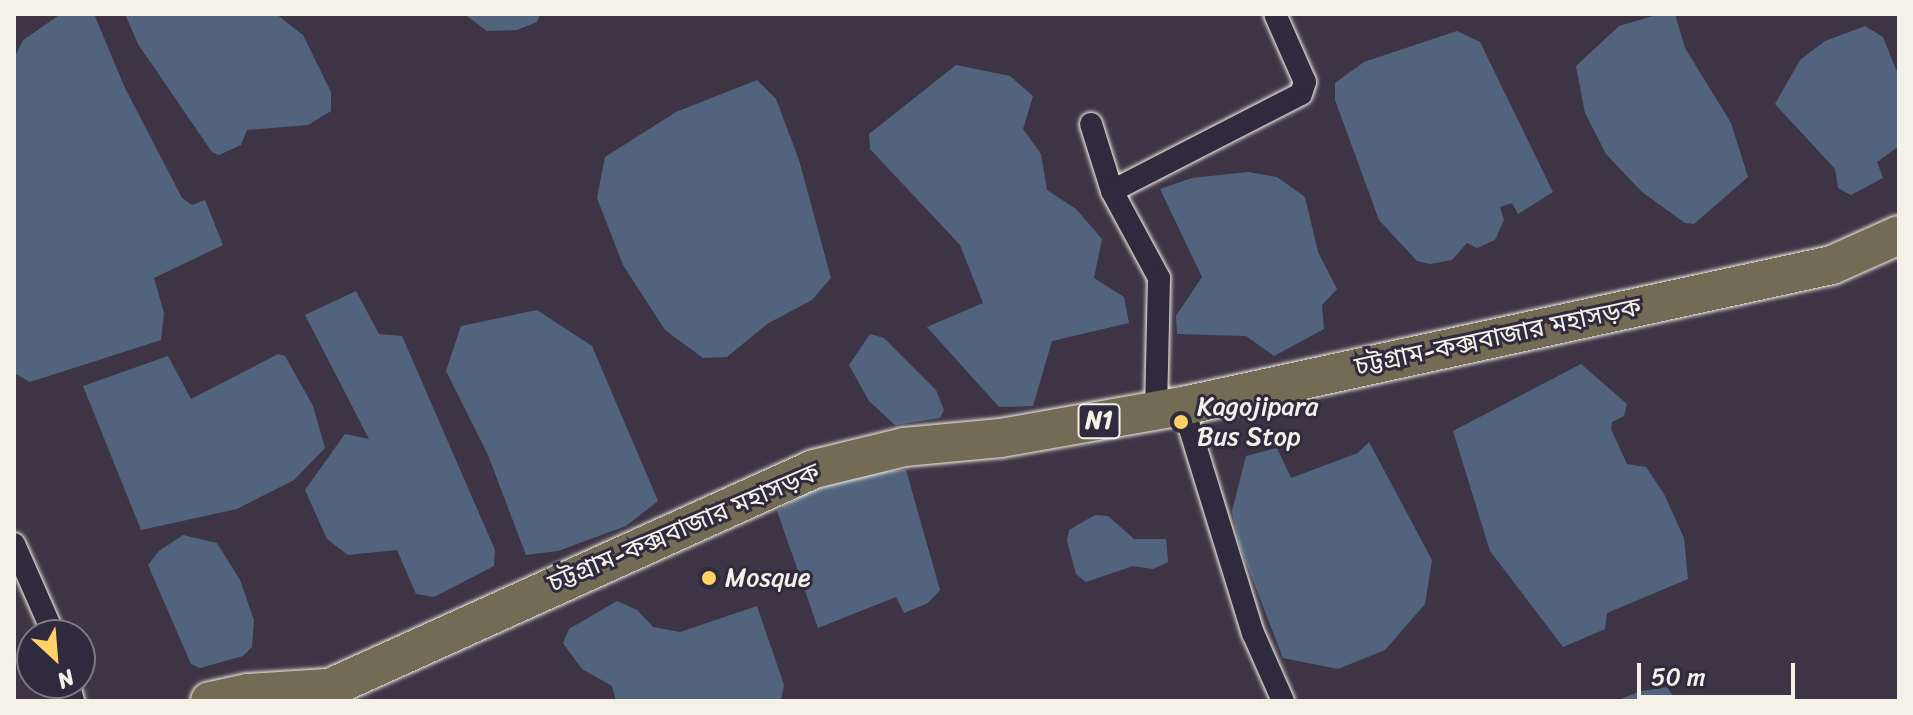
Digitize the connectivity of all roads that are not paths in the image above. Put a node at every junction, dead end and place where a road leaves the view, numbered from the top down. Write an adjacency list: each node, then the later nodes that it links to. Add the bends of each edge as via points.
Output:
1 (1275, 14): 3 (street, via 1305,82 1301,94 1291,104)
2 (1091, 124): 3 (street)
3 (1112, 191): 5 (street, via 1159,278)
4 (1899, 235): 5 (highway, চট্টগ্রাম-কক্সবাজার মহাসড়ক / N1, via 1832,265)
5 (1170, 409): 8 (highway, চট্টগ্রাম-কক্সবাজার মহাসড়ক / N1, via 1001,438 904,447 814,469); 10 (street)
6 (14, 544): 7 (street)
7 (47, 619)
8 (314, 694): 9 (highway, চট্টগ্রাম-কক্সবাজার মহাসড়ক / N1, via 248,693)
9 (210, 701)
10 (1283, 701)

